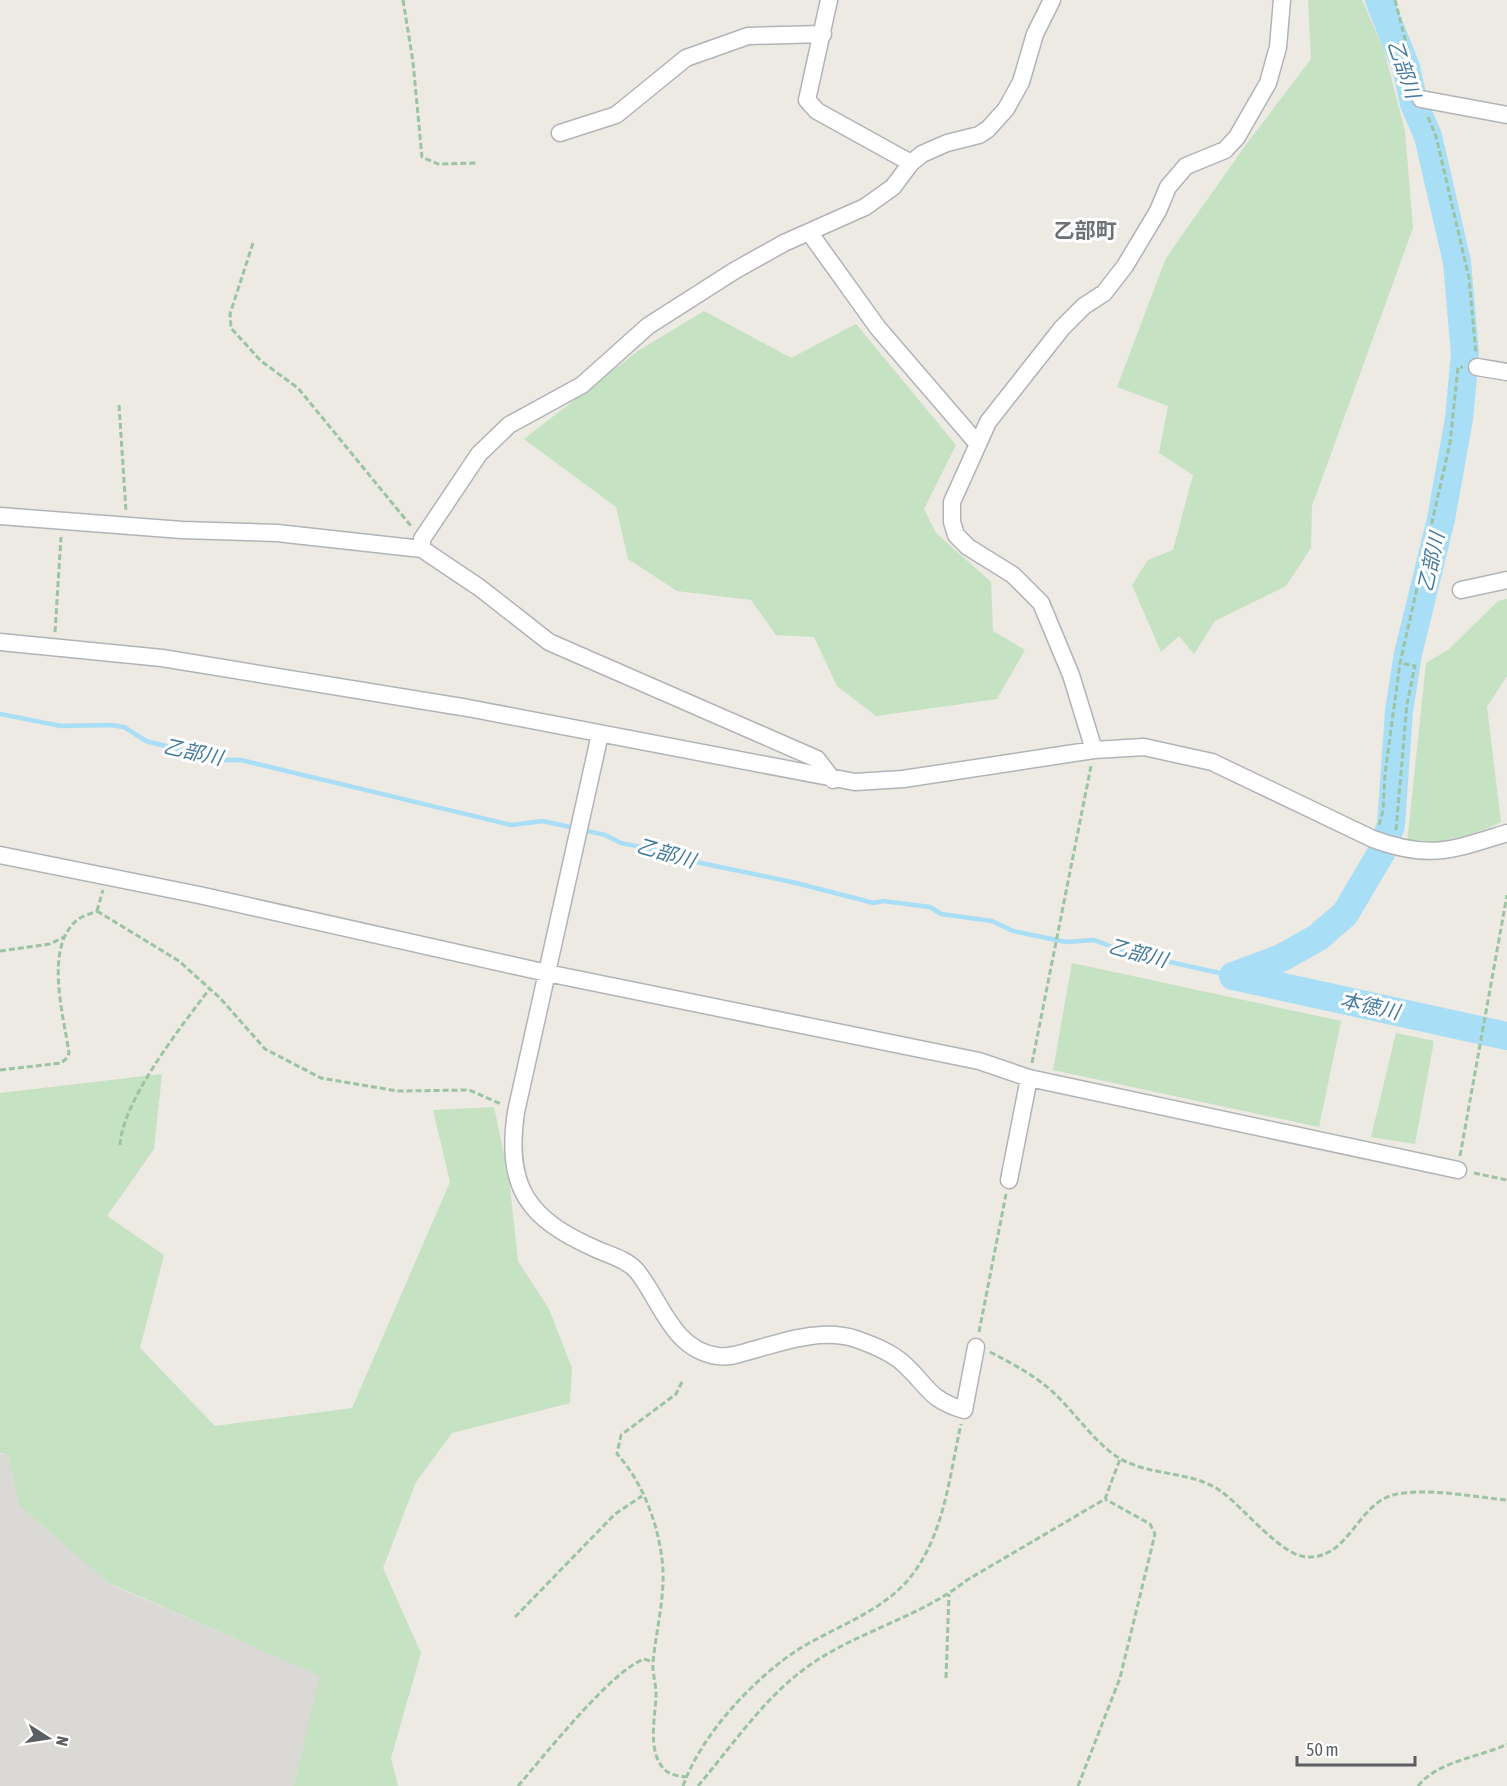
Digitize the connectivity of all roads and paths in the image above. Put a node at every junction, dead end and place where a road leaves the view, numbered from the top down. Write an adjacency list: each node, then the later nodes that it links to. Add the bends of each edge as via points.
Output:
1 (403, 0): 10 (path, via 422,157 438,164)
2 (829, 0): 6 (street)
3 (1052, 0): 11 (street, via 1035,34 1021,82 999,119 979,135 930,149)
4 (1282, 0): 18 (street, via 1278,47 1268,83 1237,137 1225,150 1186,166 1167,188 1125,266 1104,293 1062,328 988,422)
5 (1395, 0): 7 (path)
6 (823, 34): 9 (street, via 748,36 686,58 616,115); 11 (street, via 808,93 810,106)
7 (1421, 99): 8 (street); 15 (path, via 1436,136 1469,278)
8 (1507, 116)
9 (560, 132)
10 (476, 163)
11 (911, 163): 12 (street, via 893,187 866,207)
12 (809, 232): 18 (street, via 878,328); 22 (street, via 734,271 648,326 582,385 509,425 478,454)
13 (253, 243): 22 (path, via 230,314 231,328 261,361 298,388)
14 (1458, 367): 27 (path, via 1450,443)
15 (1478, 367): 16 (street)
16 (1507, 372)
17 (119, 405): 21 (path)
18 (977, 443): 29 (street, via 952,502 956,534 968,547 1013,575 1041,603 1071,675)
19 (0, 516): 20 (street)
20 (68, 521): 21 (street); 26 (path, via 61,536 54,623)
21 (126, 525): 22 (street)
22 (422, 544): 30 (street, via 549,642 817,759)
23 (1507, 580): 24 (street)
24 (1461, 591)
25 (0, 642): 26 (street)
26 (56, 648): 28 (street, via 162,658 468,708)
27 (1400, 663): 32 (path, via 1383,811); 33 (path, via 1415,666 1407,704)
28 (600, 734): 30 (street); 40 (street)
29 (1094, 750): 30 (street, via 903,780); 32 (street, via 1144,747 1212,762); 43 (path)
30 (833, 780)
31 (1507, 833): 33 (street, via 1436,853)
32 (1373, 839): 33 (street)
33 (1394, 847)
34 (0, 855): 35 (street)
35 (106, 878): 37 (path); 40 (street, via 210,897)
36 (1507, 895): 46 (path)
37 (97, 911): 38 (path, via 76,920); 41 (path, via 179,961)
38 (64, 937): 39 (path, via 50,944); 42 (path, via 58,981 68,1058 61,1063)
39 (0, 951)
40 (547, 973): 43 (street, via 979,1061); 44 (street)
41 (210, 988): 44 (path, via 265,1049 321,1078 398,1091 469,1090); 45 (path, via 137,1095)
42 (0, 1070)
43 (1029, 1078): 46 (street); 47 (street)
44 (516, 1112): 51 (street, via 513,1151 522,1189 535,1212 564,1235 630,1264 674,1329 700,1352 736,1355 791,1340 842,1336 893,1356 942,1404)
45 (120, 1145)
46 (1458, 1170): 48 (path)
47 (1009, 1180): 49 (path)
48 (1507, 1180)
49 (976, 1347): 51 (street); 52 (path, via 1044,1384)
50 (682, 1382): 53 (path, via 676,1394 621,1435 617,1444 617,1454 637,1480)
51 (964, 1410): 61 (path, via 938,1525 915,1572 895,1594 799,1649 771,1670 746,1693 699,1751)
52 (1120, 1459): 54 (path); 55 (path, via 1210,1484 1287,1550 1306,1557 1333,1551 1372,1509 1393,1496 1443,1494)
53 (642, 1496): 57 (path, via 615,1514); 58 (path, via 655,1522 663,1569 663,1600)
54 (1105, 1499): 56 (path); 65 (path, via 1150,1524 1155,1534 1120,1678)
55 (1507, 1500)
56 (949, 1594): 59 (path); 64 (path, via 804,1669)
57 (515, 1617)
58 (653, 1662): 61 (path, via 658,1759 664,1769); 62 (path, via 644,1659 624,1671)
59 (946, 1678)
60 (1507, 1744): 66 (path, via 1450,1764)
61 (686, 1777): 63 (path)
62 (518, 1786)
63 (683, 1786)
64 (698, 1786)
65 (1078, 1786)
66 (1418, 1786)

